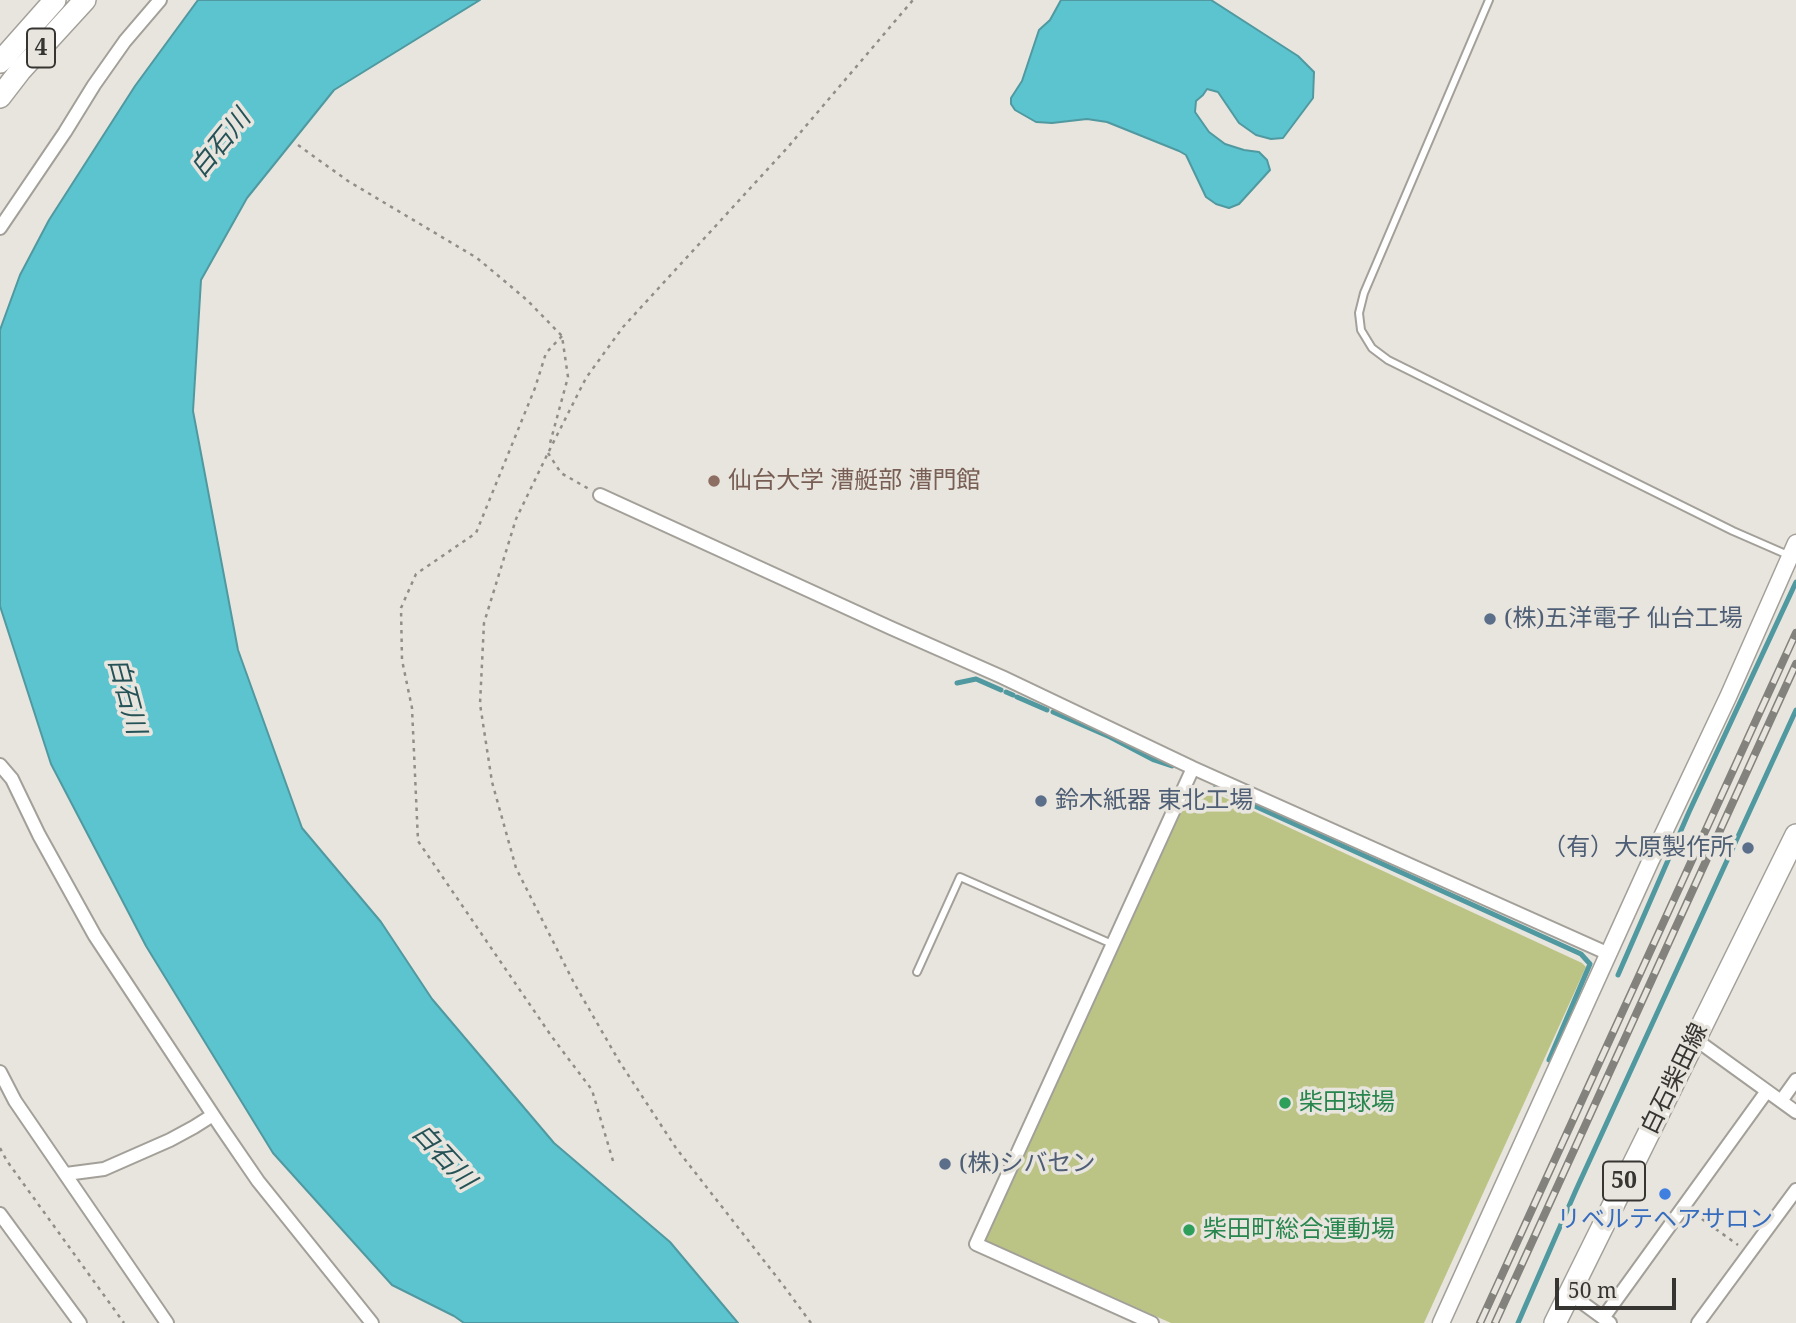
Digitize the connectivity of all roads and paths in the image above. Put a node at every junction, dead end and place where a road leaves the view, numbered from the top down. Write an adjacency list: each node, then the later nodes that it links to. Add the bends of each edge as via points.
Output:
1 (55, 0): 6 (main road, 4)
2 (85, 0): 7 (main road, 4)
3 (160, 0): 9 (street, via 125,41)
4 (913, 0): 11 (path, via 623,327 586,378)
5 (1489, 0): 13 (lane, via 1364,293 1361,330 1372,348 1388,360 1733,531)
6 (0, 62)
7 (0, 97)
8 (298, 145): 10 (path, via 348,181 477,258)
9 (0, 228)
10 (562, 337): 11 (path, via 568,377); 28 (path, via 546,353 476,533 416,574 401,608 402,660 412,708 418,841 592,1090)
11 (548, 453): 12 (path, via 561,473); 40 (path, via 516,519 484,623 480,704 492,782 516,868 574,984 668,1137)
12 (600, 495): 15 (street)
13 (1793, 549): 18 (street)
14 (0, 765): 26 (street, via 12,779 95,936)
15 (1193, 768): 17 (street); 18 (street)
16 (1796, 835): 20 (main road, 白石柴田線 / 50)
17 (1112, 944): 19 (lane, via 960,877); 41 (street, via 976,1244)
18 (1609, 954): 42 (street)
19 (917, 972)
20 (1695, 1039): 23 (street); 34 (main road, 白石柴田線 / 50)
21 (0, 1072): 29 (street)
22 (1796, 1080): 24 (street)
23 (1767, 1091): 24 (street); 31 (street)
24 (1781, 1101): 25 (street)
25 (1796, 1112)
26 (213, 1115): 29 (street, via 104,1170); 39 (street, via 258,1181)
27 (0, 1148): 37 (path)
28 (613, 1161)
29 (66, 1174): 38 (street)
30 (1796, 1189): 33 (street)
31 (1683, 1206): 33 (path); 35 (street)
32 (0, 1214): 36 (street)
33 (1749, 1253): 44 (street)
34 (1569, 1293): 35 (street); 43 (main road, 白石柴田線 / 50)
35 (1606, 1320)
36 (80, 1323)
37 (124, 1323)
38 (167, 1323)
39 (372, 1323)
40 (811, 1323)
41 (1152, 1323)
42 (1441, 1323)
43 (1555, 1323)
44 (1698, 1323)

